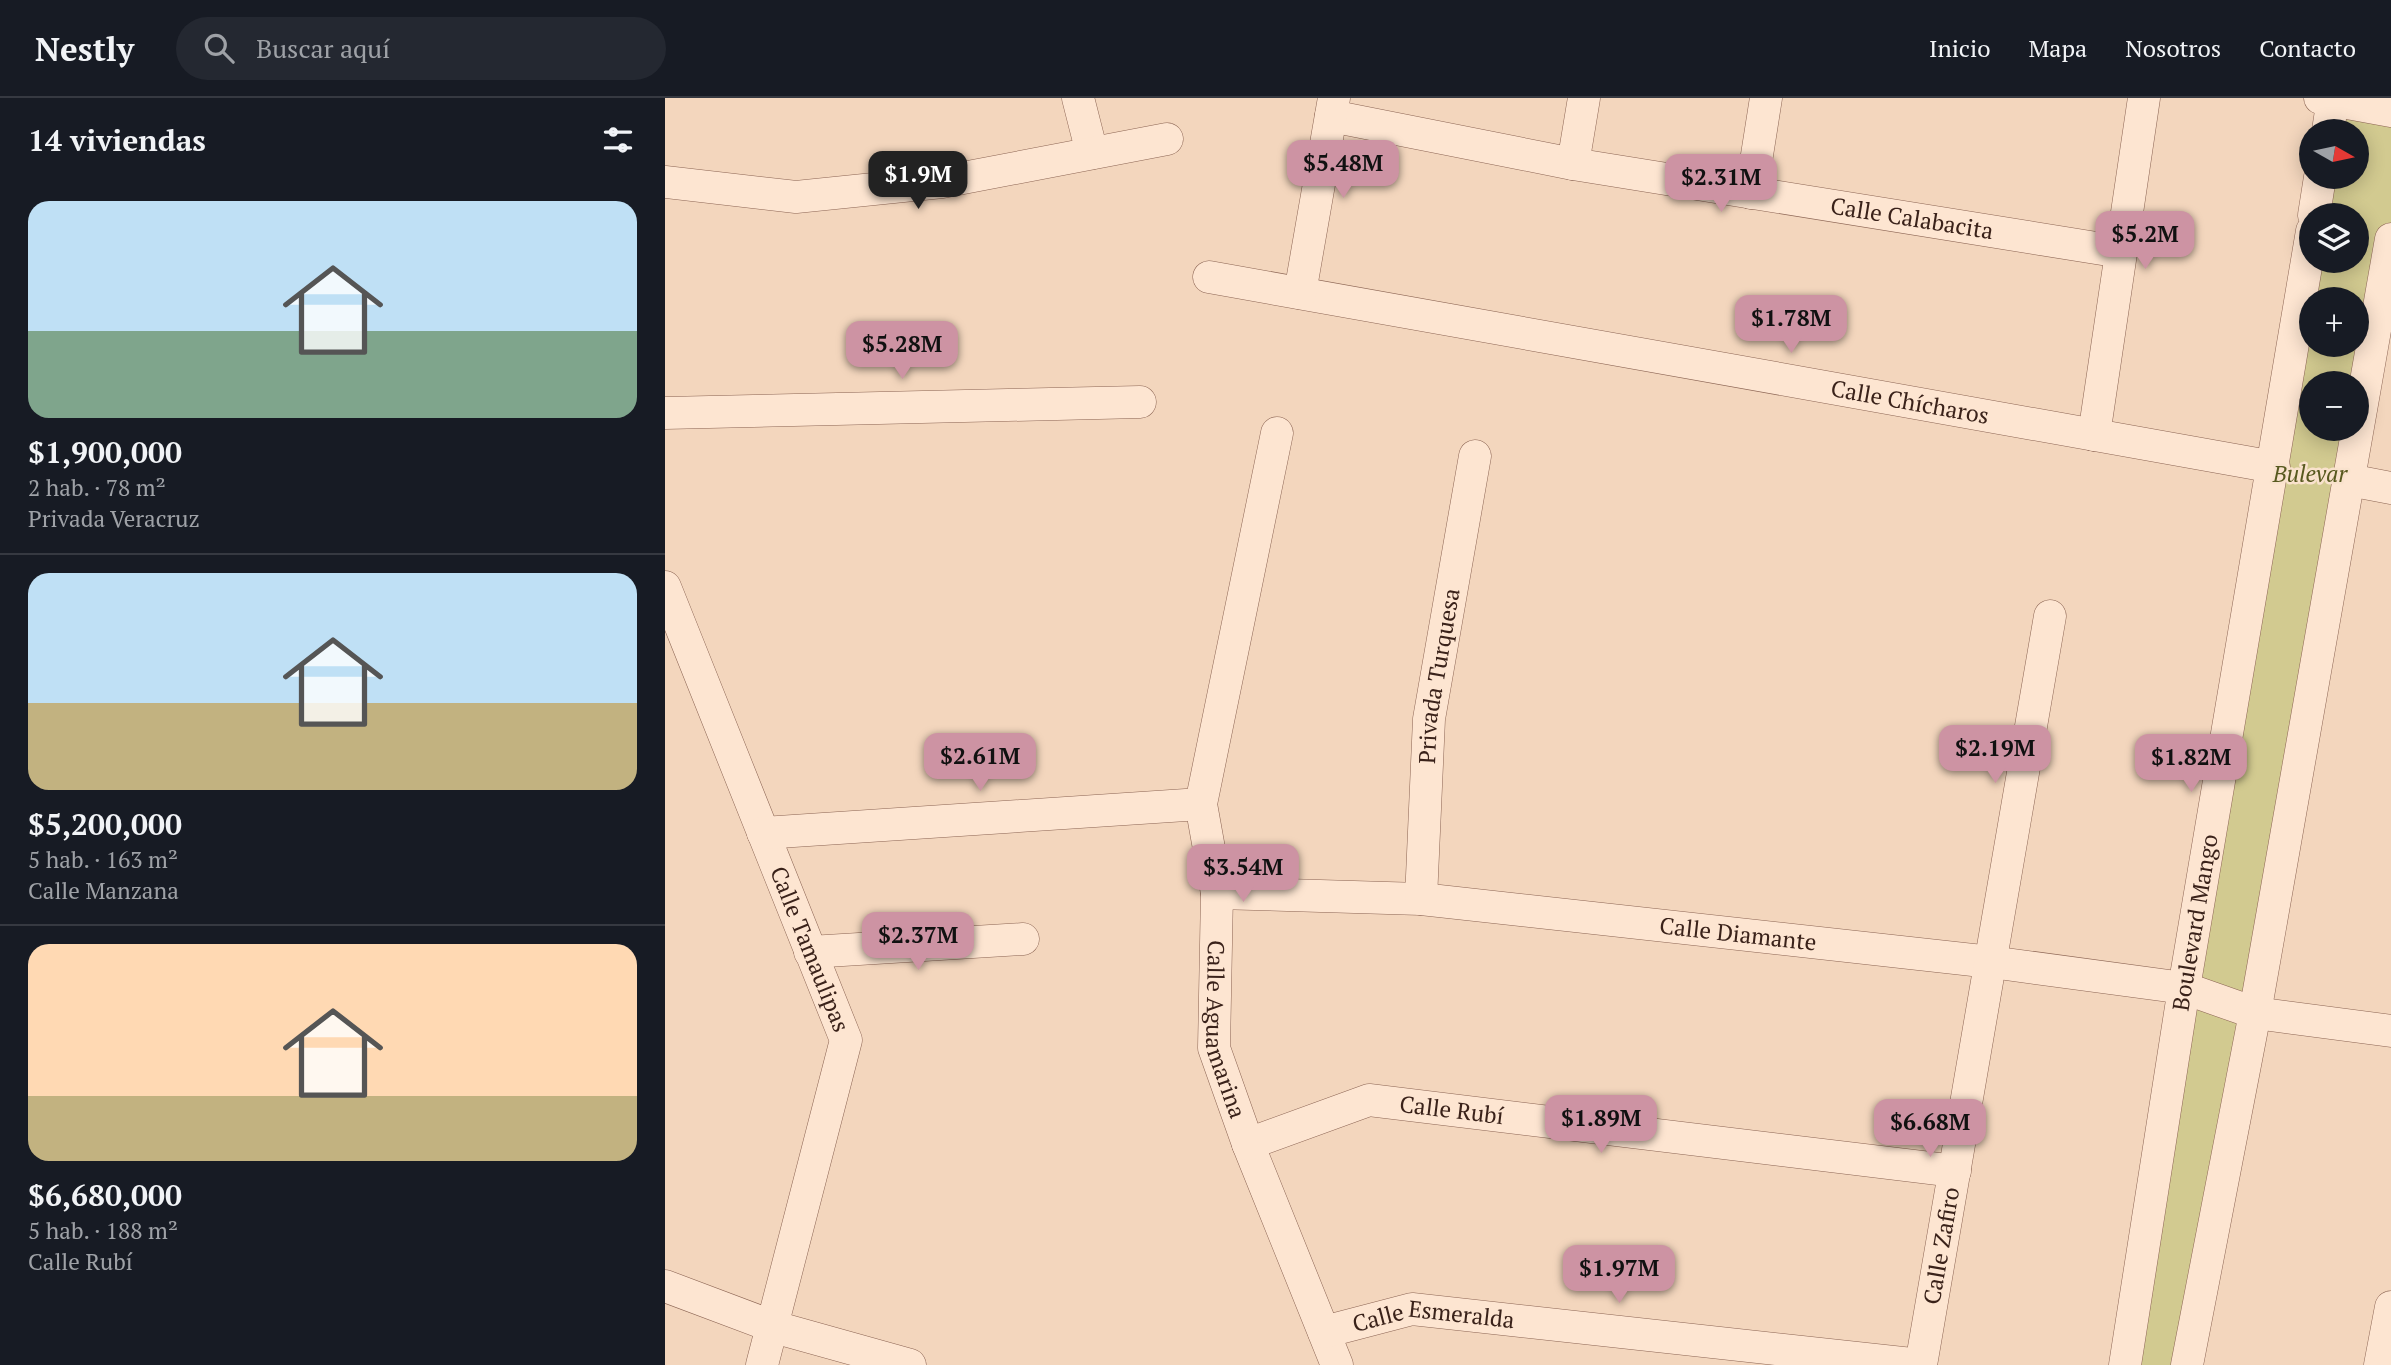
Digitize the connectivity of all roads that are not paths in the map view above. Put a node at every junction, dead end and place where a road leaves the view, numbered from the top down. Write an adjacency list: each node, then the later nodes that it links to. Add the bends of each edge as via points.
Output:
1 (1078, 98): 10 (street)
2 (1584, 98): 11 (street)
3 (1766, 98): 13 (street)
4 (2144, 98): 15 (street)
5 (2329, 99): 7 (street); 8 (street)
6 (1333, 107): 11 (street, Calle Calabacita); 18 (street)
7 (2391, 111)
8 (2328, 119)
9 (1167, 139): 10 (street)
10 (1092, 153): 12 (street, via 941,182 796,197)
11 (1573, 164): 13 (street, Calle Calabacita)
12 (665, 182)
13 (1751, 193): 15 (street, Calle Calabacita)
14 (2391, 239): 25 (street)
15 (2121, 252): 22 (street)
16 (2305, 273): 24 (street, Boulevard Mango)
17 (1209, 277): 18 (street, Calle Chícharos)
18 (1300, 293): 22 (street, Calle Chícharos)
19 (1140, 402): 20 (street)
20 (665, 412)
21 (1276, 433): 29 (street, Calle Aguamarina)
22 (2094, 435): 24 (street, Calle Chícharos)
23 (1475, 456): 32 (street, Privada Turquesa, via 1429,719)
24 (2274, 467): 36 (street, Boulevard Mango)
25 (2349, 480): 26 (street); 37 (street)
26 (2391, 488)
27 (665, 587): 30 (street, Calle Tamaulipas)
28 (2050, 616): 35 (street, Calle Zafiro)
29 (1201, 804): 30 (street); 31 (street, Calle Aguamarina)
30 (763, 833): 34 (street, Calle Tamaulipas)
31 (1217, 893): 32 (street, Calle Diamante); 39 (street, Calle Aguamarina, via 1214,1048)
32 (1421, 900): 35 (street, Calle Diamante)
33 (1023, 939): 34 (street)
34 (810, 951): 43 (street, Calle Tamaulipas, via 846,1040)
35 (1991, 962): 36 (street, Calle Diamante); 40 (street, Calle Zafiro)
36 (2184, 988): 37 (street, Calle Diamante); 49 (street, Boulevard Mango)
37 (2255, 1013): 38 (street, Calle Diamante); 50 (street)
38 (2391, 1031)
39 (1248, 1144): 40 (street, Calle Rubí, via 1369,1100); 44 (street, Calle Aguamarina)
40 (1955, 1171): 48 (street, Calle Zafiro)
41 (665, 1286): 43 (street)
42 (2391, 1307): 51 (street)
43 (774, 1327): 45 (street, Calle Tamaulipas); 46 (street)
44 (1324, 1332): 47 (street, Calle Aguamarina); 48 (street, Calle Esmeralda, via 1412,1309)
45 (762, 1365)
46 (910, 1365)
47 (1337, 1365)
48 (1921, 1365)
49 (2125, 1365)
50 (2187, 1365)
51 (2380, 1365)

